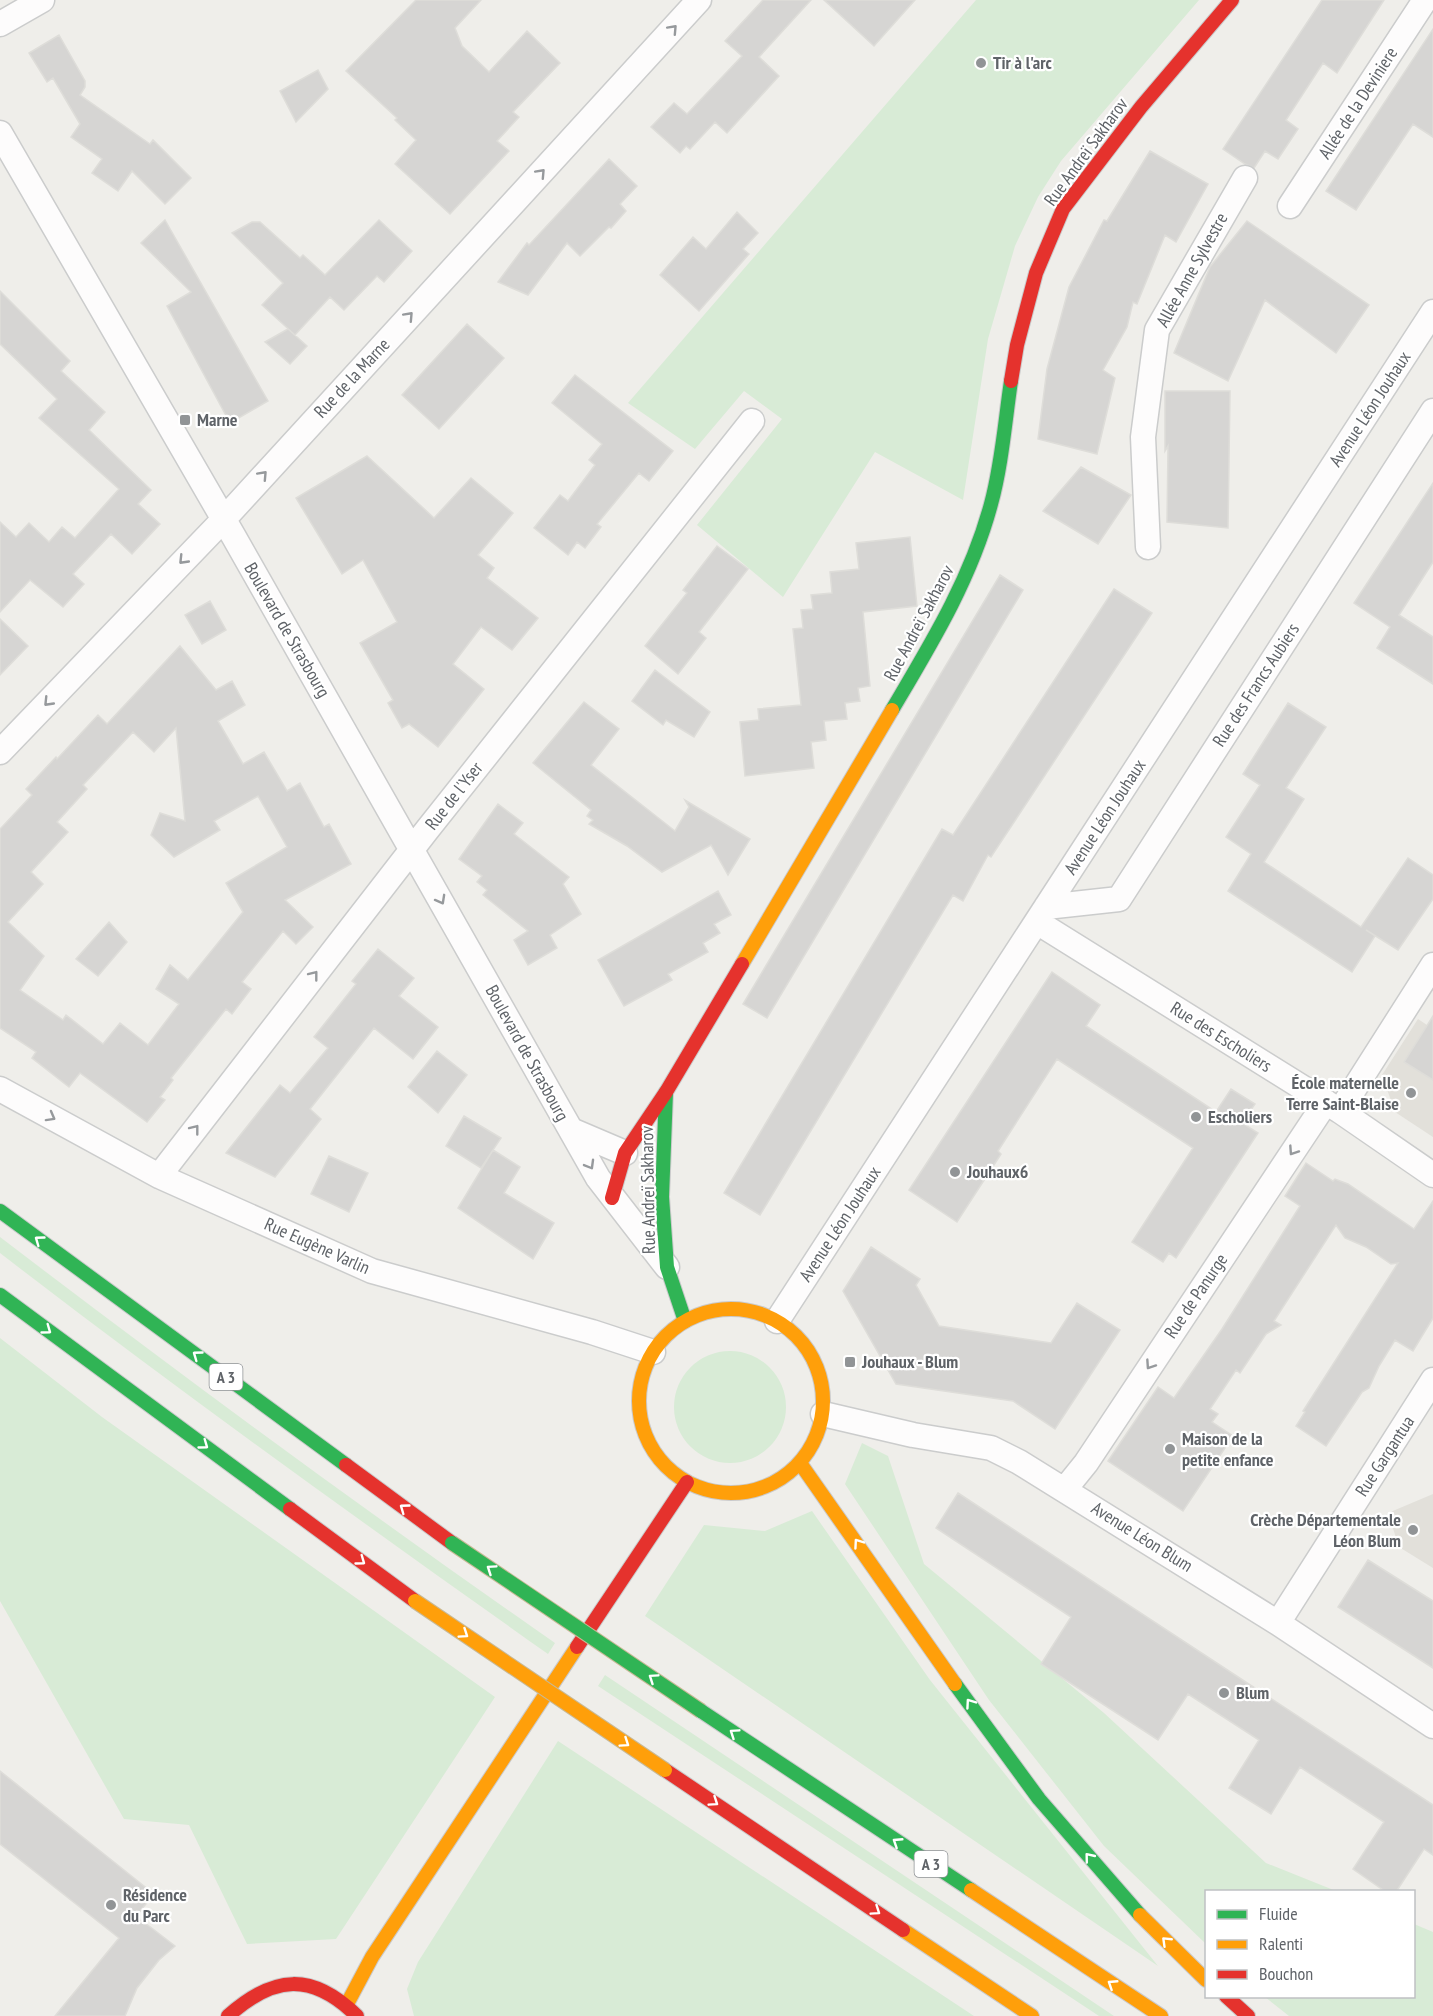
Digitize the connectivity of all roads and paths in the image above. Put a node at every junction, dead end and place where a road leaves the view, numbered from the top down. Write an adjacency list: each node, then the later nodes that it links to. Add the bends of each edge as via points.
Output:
1 (42, 0): 5 (street)
2 (699, 0): 12 (street, Rue de la Marne, one-way to 2)
3 (1232, 0): 19 (main road, Rue Andreï Sakharov, via 1141,107 1063,209 1036,273 1017,345 992,502 949,614)
4 (1425, 0): 8 (street, Allée de la Deviniere)
5 (0, 24)
6 (0, 132): 12 (street, Boulevard de Strasbourg)
7 (1245, 178): 13 (street, Allée Anne Sylvestre, via 1157,330 1143,437)
8 (1290, 206)
9 (1433, 312): 16 (street, Avenue Léon Jouhaux)
10 (1433, 411): 16 (street, Rue des Francs Aubiers, via 1119,899)
11 (752, 421): 15 (street, Rue de l'Yser)
12 (224, 519): 14 (street, Rue de la Marne, one-way to 14); 15 (street, Boulevard de Strasbourg)
13 (1148, 547)
14 (0, 752)
15 (412, 849): 21 (street, Boulevard de Strasbourg, one-way to 21); 24 (street, Rue de l'Yser, one-way to 15)
16 (1042, 915): 20 (street, Rue des Escholiers); 30 (street, Avenue Léon Jouhaux)
17 (1433, 965): 20 (street, Rue de Panurge)
18 (0, 1089): 24 (street, Rue Eugène Varlin, one-way to 24)
19 (666, 1092): 22 (main road, Rue Andreï Sakharov); 27 (main road, Rue Andreï Sakharov, via 662,1197)
20 (1333, 1106): 23 (street, Rue des Escholiers); 36 (street, Rue de Panurge, one-way to 36)
21 (571, 1130): 22 (street, Boulevard de Strasbourg); 25 (street, Boulevard de Strasbourg, one-way to 25)
22 (625, 1153): 25 (main road, Rue Andreï Sakharov)
23 (1433, 1175)
24 (159, 1176): 31 (street, Rue Eugène Varlin, via 372,1271)
25 (612, 1198): 27 (street, Boulevard de Strasbourg)
26 (0, 1211): 45 (main road, A 3, one-way to 26, bridge, via 452,1543)
27 (667, 1266): 29 (main road, Rue Andreï Sakharov)
28 (0, 1295): 44 (main road, one-way to 44, bridge, via 416,1601)
29 (685, 1321): 30 (main road, via 710,1311 737,1309); 31 (main road)
30 (777, 1321): 33 (main road, via 805,1344 817,1366)
31 (653, 1352): 35 (main road, via 641,1390 640,1410 647,1439 664,1464)
32 (1433, 1380): 37 (street, Rue Gargantua)
33 (823, 1414): 34 (main road, via 815,1440); 36 (street, Avenue Léon Blum, via 991,1448)
34 (800, 1462): 35 (main road, via 776,1482 747,1492 716,1492); 39 (main road, one-way to 34, via 1125,1903 1000,1746)
35 (687, 1482): 41 (main road, via 372,1957)
36 (1065, 1489): 37 (street, Avenue Léon Blum)
37 (1278, 1623): 38 (street, Avenue Léon Blum)
38 (1433, 1726)
39 (1205, 1979)
40 (1228, 1998): 46 (main road)
41 (347, 2004): 42 (main road, via 291,1981 266,1986 243,2000); 43 (main road)
42 (228, 2016)
43 (357, 2016)
44 (1032, 2016)
45 (1161, 2016)
46 (1248, 2016)

